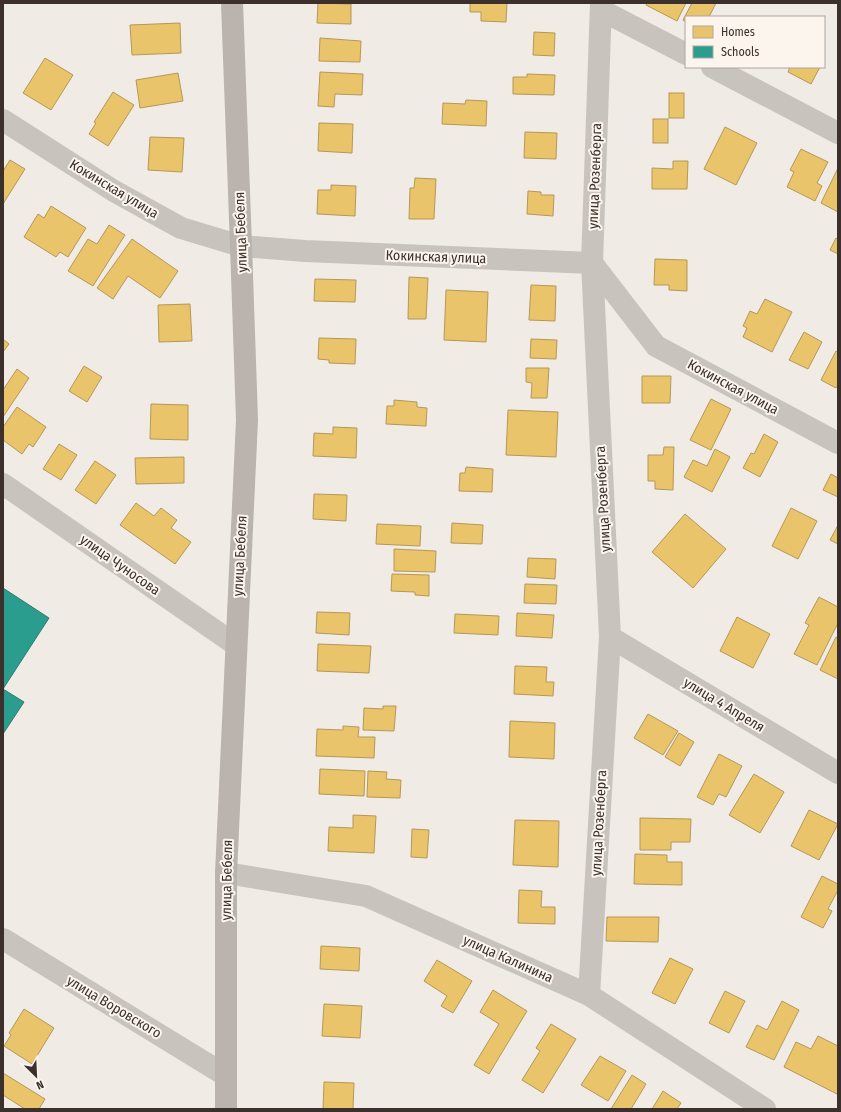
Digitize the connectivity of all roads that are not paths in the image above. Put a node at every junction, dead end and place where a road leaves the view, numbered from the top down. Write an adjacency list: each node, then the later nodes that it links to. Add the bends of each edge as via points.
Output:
1 (232, 3): 7 (street, улица Бебеля)
2 (601, 6): 3 (street); 8 (street, улица Розенберга)
3 (685, 53)
4 (714, 68): 6 (street)
5 (3, 120): 7 (street, Кокинская улица, via 114,191 181,228)
6 (838, 132)
7 (242, 246): 8 (street, Кокинская улица, via 305,252); 12 (street, улица Бебеля, via 247,420)
8 (592, 262): 9 (street, Кокинская улица, via 656,346); 11 (street, улица Розенберга)
9 (838, 443)
10 (3, 484): 12 (street, улица Чуносова)
11 (610, 637): 13 (street, улица 4 Апреля); 16 (street, улица Розенберга)
12 (236, 645): 14 (street, улица Бебеля)
13 (838, 773)
14 (226, 873): 16 (street, улица Калинина, via 366,896); 17 (street, улица Бебеля)
15 (6, 948): 17 (street, улица Воровского)
16 (589, 995): 19 (street, улица Калинина)
17 (225, 1075): 18 (street, улица Бебеля)
18 (226, 1109)
19 (764, 1109)

